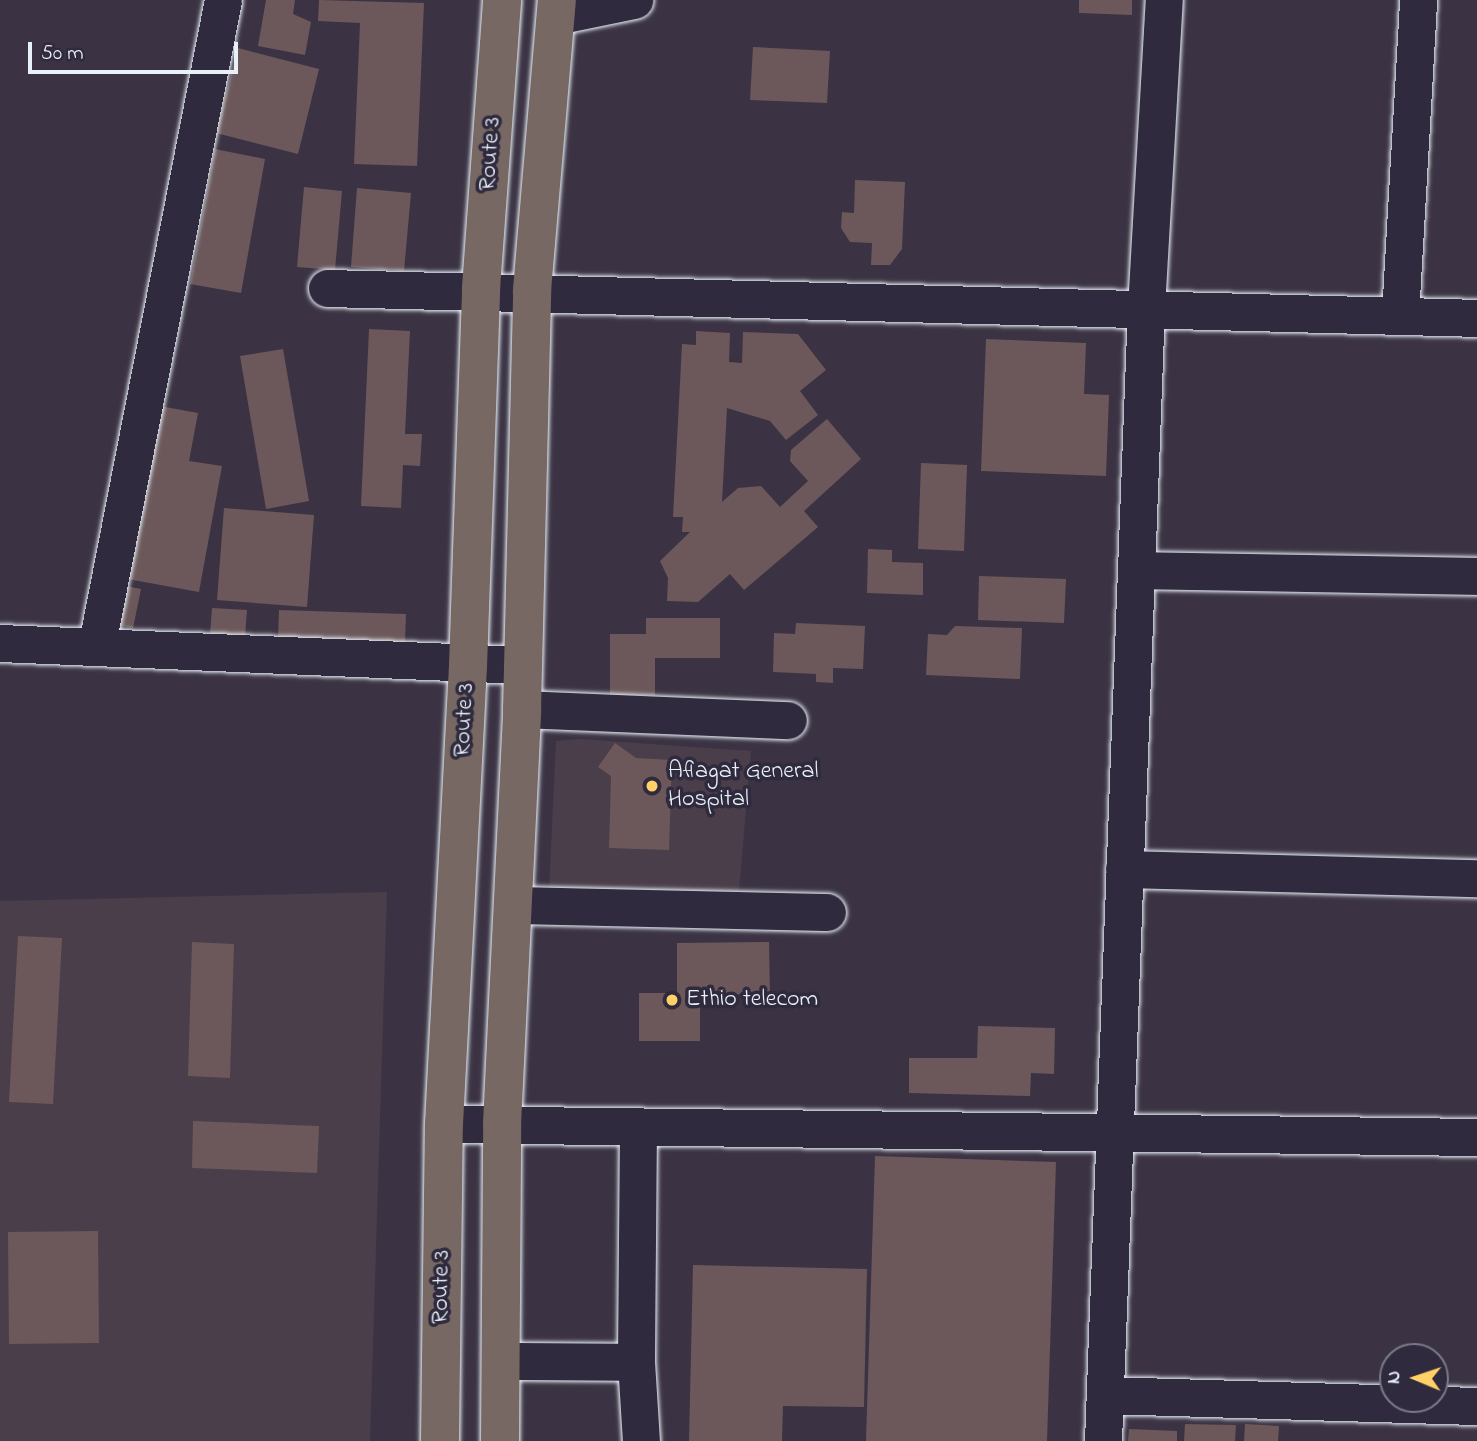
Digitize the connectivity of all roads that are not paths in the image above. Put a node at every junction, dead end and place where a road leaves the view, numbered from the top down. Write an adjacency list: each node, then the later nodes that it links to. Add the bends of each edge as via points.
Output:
1 (223, 0): 16 (street)
2 (502, 0): 8 (main road, Route 3)
3 (634, 0): 6 (street)
4 (1164, 0): 10 (street)
5 (1418, 0): 11 (street)
6 (556, 8): 9 (main road)
7 (327, 288): 8 (street)
8 (481, 288): 9 (street); 18 (main road, Route 3)
9 (532, 290): 10 (street); 17 (main road)
10 (1146, 308): 11 (street); 13 (street)
11 (1400, 315): 12 (street)
12 (1477, 318)
13 (1136, 569): 14 (street); 21 (street)
14 (1477, 576)
15 (0, 643): 16 (street)
16 (97, 644): 18 (street)
17 (523, 665): 18 (street); 19 (main road)
18 (468, 666): 25 (main road, Route 3)
19 (522, 709): 20 (street); 23 (main road)
20 (788, 720)
21 (1124, 869): 22 (street); 28 (street)
22 (1477, 878)
23 (513, 905): 24 (street); 26 (main road)
24 (827, 912)
25 (444, 1124): 26 (street); 34 (main road, Route 3)
26 (502, 1124): 27 (street); 30 (main road)
27 (638, 1126): 28 (street); 31 (street)
28 (1115, 1129): 29 (street); 32 (street)
29 (1477, 1137)
30 (501, 1361): 31 (street); 35 (main road)
31 (636, 1362): 36 (street)
32 (1105, 1395): 33 (street); 37 (street)
33 (1477, 1406)
34 (440, 1441)
35 (500, 1441)
36 (641, 1441)
37 (1103, 1441)

